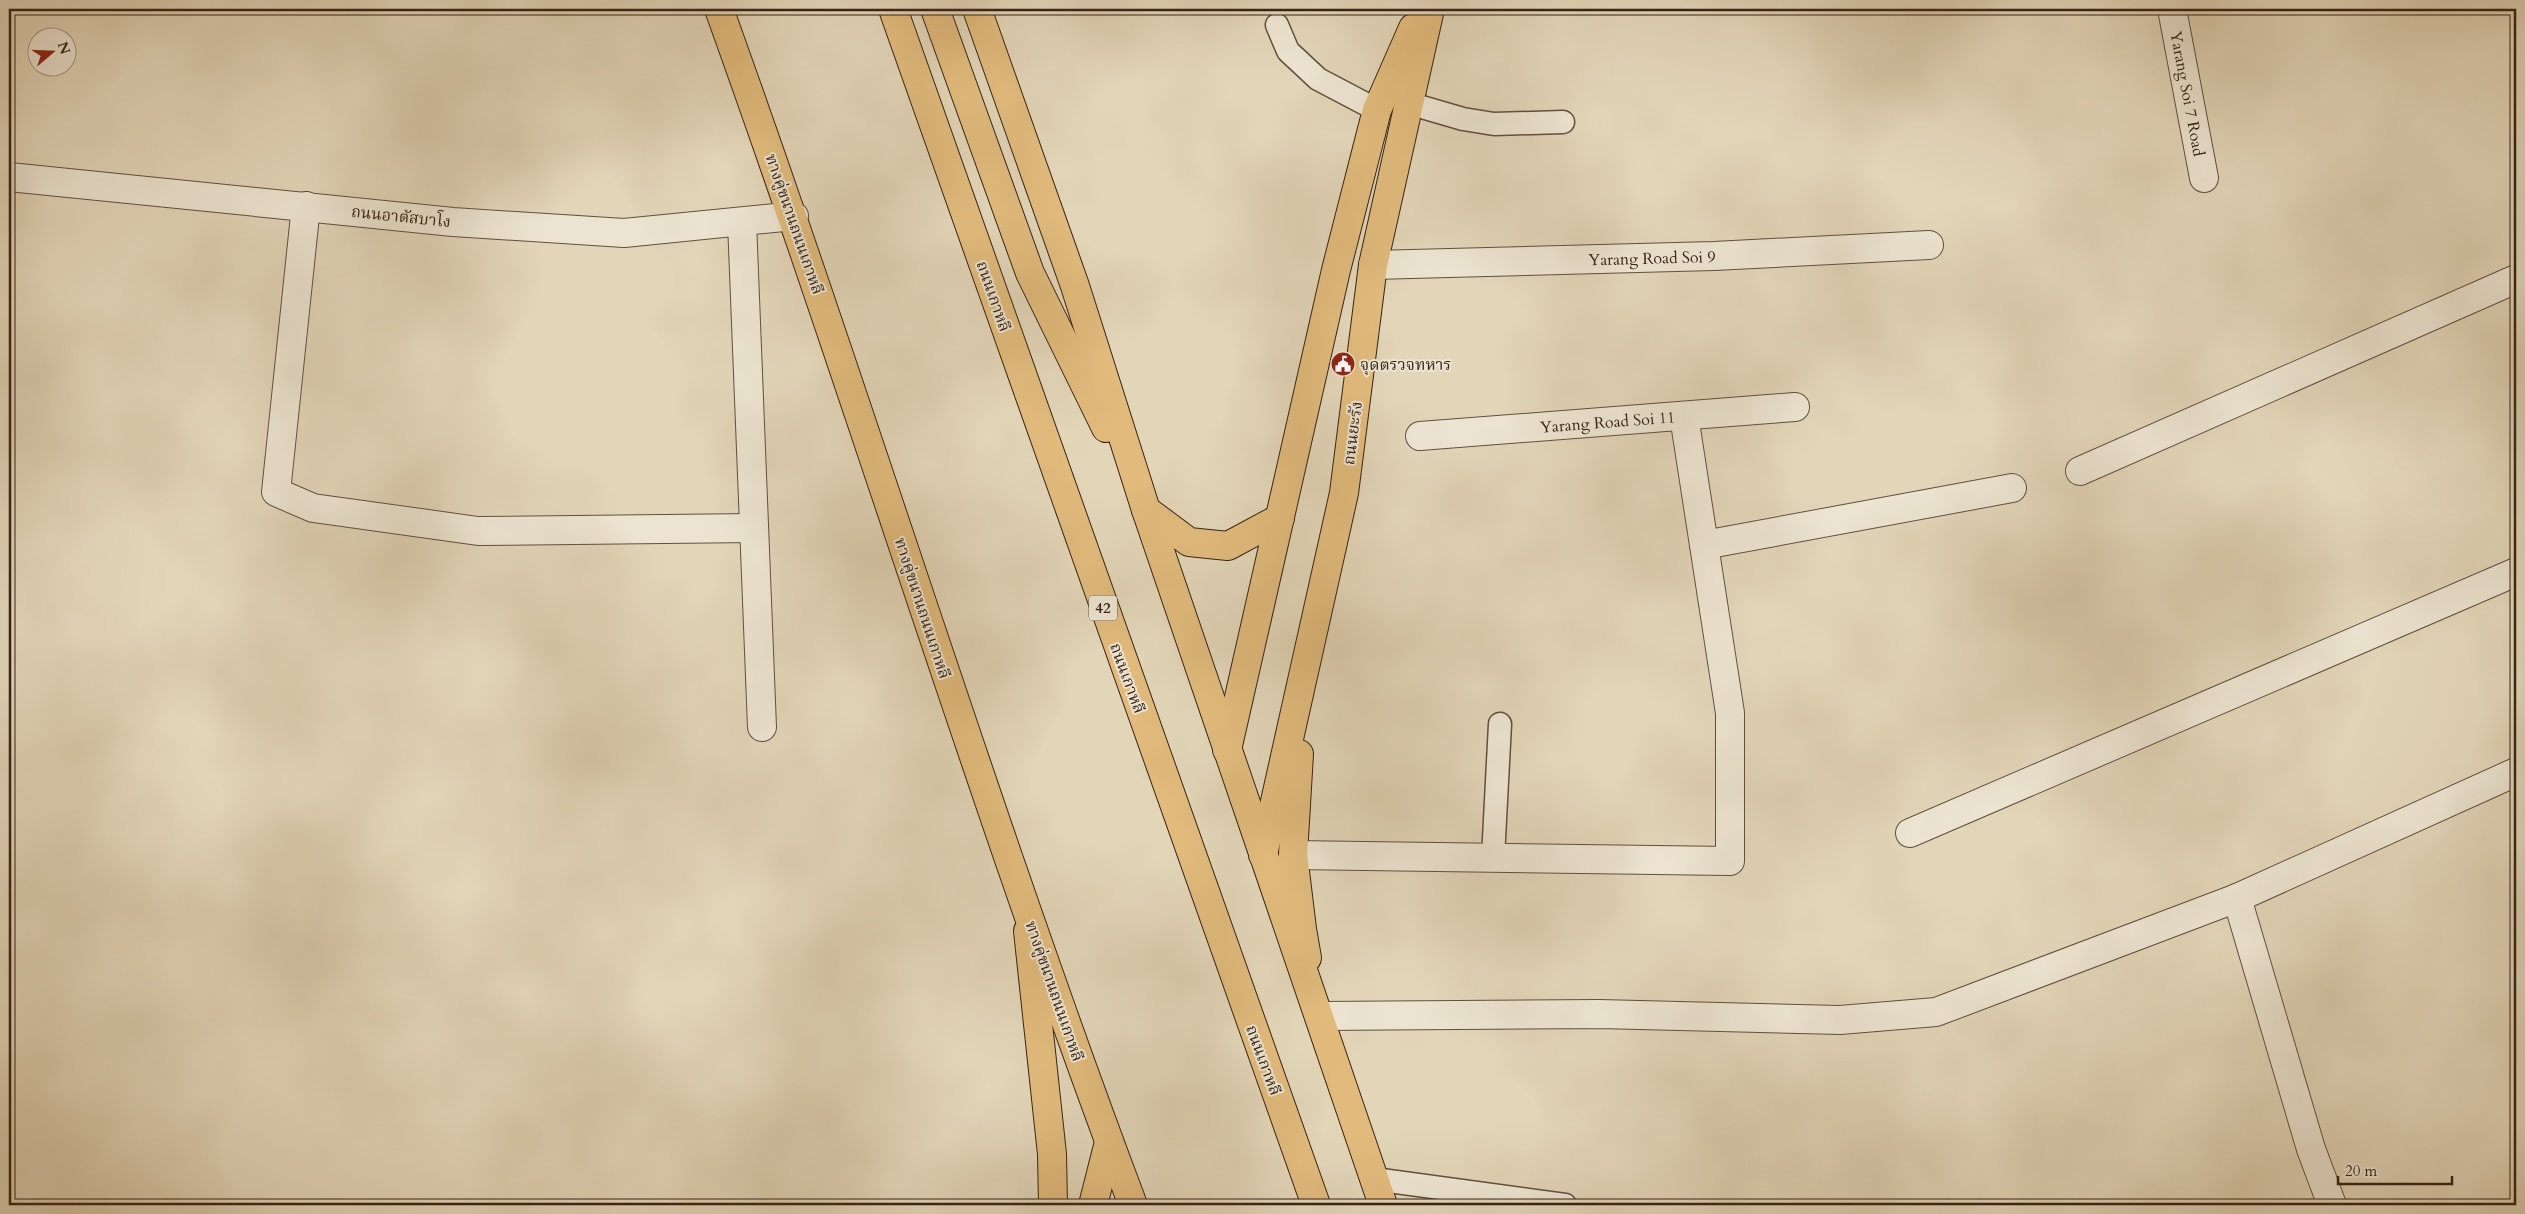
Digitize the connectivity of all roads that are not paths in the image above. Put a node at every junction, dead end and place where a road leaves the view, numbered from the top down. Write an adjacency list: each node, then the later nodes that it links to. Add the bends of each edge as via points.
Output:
1 (720, 9): 15 (main road, ทางคู่ขนานถนนเกาหลี)
2 (893, 9): 47 (main road, ถนนเกาหลี / 42)
3 (935, 9): 25 (main road, via 1030,273)
4 (977, 9): 25 (main road, via 1075,286)
5 (1421, 9): 10 (main road)
6 (1430, 9): 9 (main road, ถนนยะรัง)
7 (2172, 9): 13 (street, Yarang Soi 7 Road)
8 (1277, 25): 10 (lane, via 1288,51 1318,79)
9 (1408, 103): 11 (lane, via 1494,124); 18 (main road, ถนนยะรัง)
10 (1377, 110): 26 (main road, via 1336,270)
11 (1563, 122)
12 (9, 176): 14 (street, ถนนอาตัสบาโง)
13 (2204, 178)
14 (306, 206): 16 (street, ถนนอาตัสบาโง, via 454,222 624,233); 27 (street, via 276,492 313,508 478,531)
15 (794, 216): 16 (street, ถนนอาตัสบาโง); 40 (main road, ทางคู่ขนานถนนเกาหลี, via 944,675)
16 (742, 222): 27 (street)
17 (1929, 245): 18 (street, Yarang Road Soi 9, via 1714,256)
18 (1373, 266): 30 (main road, ถนนยะรัง, via 1344,493)
19 (2516, 279): 23 (street)
20 (1795, 407): 21 (street, Yarang Road Soi 11)
21 (1684, 416): 22 (street, Yarang Road Soi 11); 28 (street)
22 (1420, 436)
23 (2080, 471)
24 (2012, 488): 28 (street)
25 (1146, 510): 26 (main road, via 1189,542 1228,546); 33 (main road)
26 (1280, 518): 33 (main road)
27 (754, 528): 32 (street)
28 (1704, 545): 38 (street, via 1730,713 1730,861)
29 (2516, 572): 35 (street)
30 (1303, 675): 36 (main road, ถนนยะรัง); 37 (main road)
31 (1500, 724): 38 (lane)
32 (762, 727)
33 (1227, 750): 36 (main road)
34 (2516, 772): 39 (street)
35 (1910, 833)
36 (1263, 855): 41 (main road)
37 (1293, 855): 38 (street); 41 (main road, via 1302,929)
38 (1493, 858)
39 (2237, 898): 41 (street, via 1936,1012 1840,1020 1599,1014); 50 (street, via 2311,1149)
40 (1025, 906): 42 (main road, ทางคู่ขนานถนนเกาหลี); 44 (main road, via 1052,1154)
41 (1319, 1016): 43 (main road)
42 (1110, 1142): 45 (main road); 46 (main road, ทางคู่ขนานถนนเกาหลี)
43 (1374, 1179): 48 (main road); 49 (lane)
44 (1053, 1205)
45 (1093, 1205)
46 (1133, 1205)
47 (1316, 1205)
48 (1383, 1205)
49 (1565, 1205)
50 (2332, 1205)

